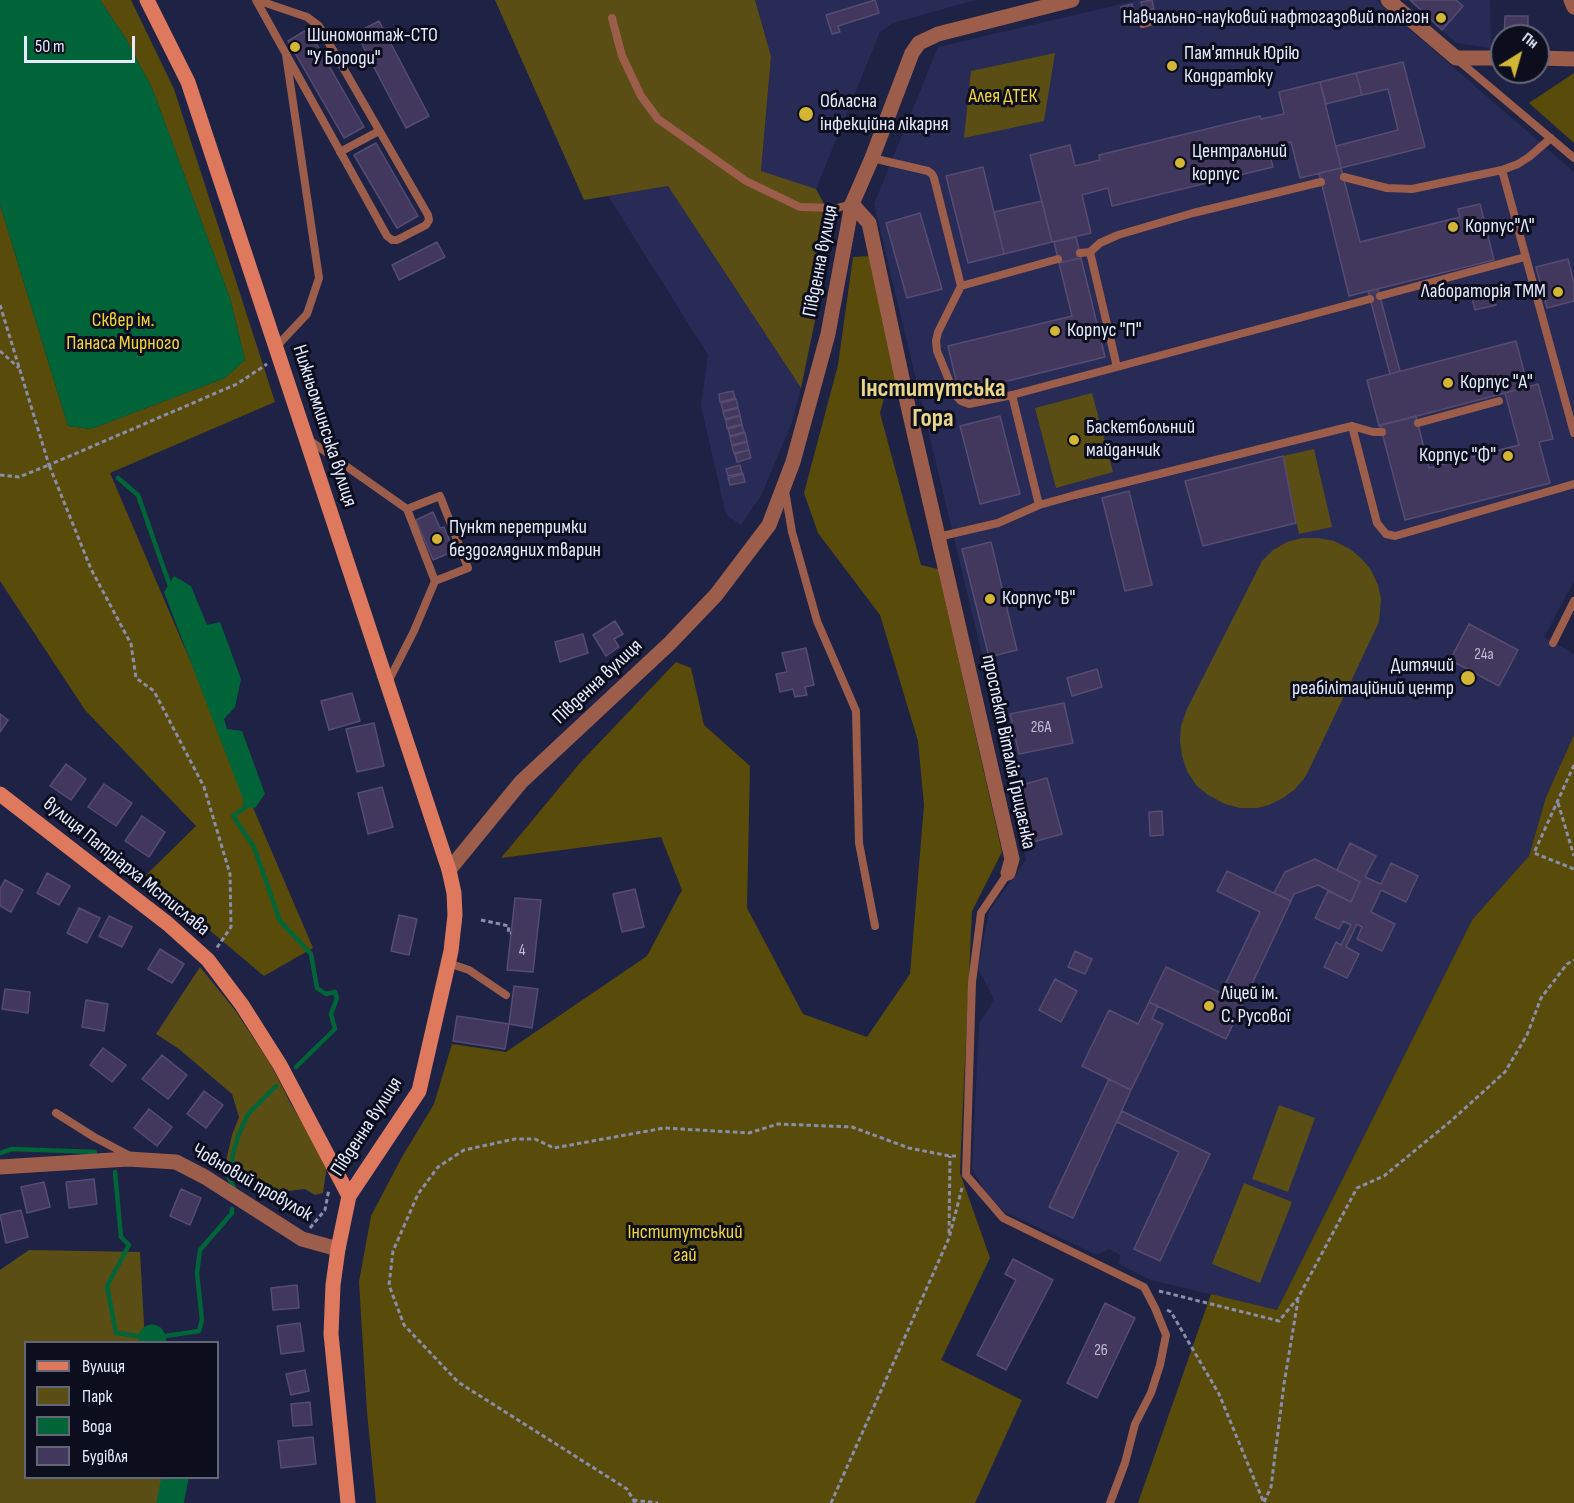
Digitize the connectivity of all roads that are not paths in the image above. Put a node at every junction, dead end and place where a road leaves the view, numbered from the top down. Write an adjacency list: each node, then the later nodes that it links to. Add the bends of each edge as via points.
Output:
1 (147, 0): 31 (main road, Нижньомлинська вулиця, via 188,82)
2 (257, 0): 10 (lane); 15 (lane, via 307,17 319,26)
3 (1072, 0): 18 (street, Південна вулиця, via 938,34 919,43 912,52)
4 (1388, 0): 11 (street)
5 (1571, 0): 6 (street)
6 (1574, 8)
7 (612, 18): 23 (lane, via 622,56 641,96 658,120 746,181 800,207 837,208)
8 (1160, 20): 9 (lane)
9 (1143, 24)
10 (286, 54): 17 (lane); 31 (lane, via 319,278 307,314)
11 (1456, 58): 12 (street); 16 (lane)
12 (1490, 58)
13 (1550, 58): 14 (street)
14 (1574, 59)
15 (380, 131): 17 (lane); 17 (lane, via 428,215 426,225 397,240 387,236)
16 (1551, 138): 19 (lane); 20 (lane, via 1518,164)
17 (340, 152)
18 (872, 158): 23 (street, Південна вулиця); 28 (lane, via 932,174)
19 (1574, 158)
20 (1502, 170): 21 (lane, via 1412,189 1387,188); 26 (lane)
21 (1344, 177)
22 (1321, 182): 24 (lane, via 1118,235)
23 (852, 204): 41 (street, Південна вулиця, via 828,334); 44 (street, проспект Віталія Грицаєнка, via 869,224)
24 (1090, 252): 25 (lane); 32 (lane)
25 (1080, 254)
26 (1525, 257): 29 (lane); 38 (lane)
27 (1058, 259): 28 (lane)
28 (961, 286): 33 (lane, via 936,341 955,395 969,404)
29 (1380, 296)
30 (1370, 299): 32 (lane)
31 (277, 352): 39 (main road, Нижньомлинська вулиця)
32 (1117, 367): 33 (lane)
33 (1011, 395): 42 (lane)
34 (1498, 401): 35 (lane)
35 (1418, 423)
36 (1352, 426): 37 (lane); 40 (lane, via 1377,524 1386,534 1395,536); 42 (lane)
37 (1382, 432)
38 (1574, 433)
39 (305, 437): 43 (lane); 48 (main road, Нижньомлинська вулиця)
40 (1574, 484)
41 (784, 487): 50 (street, Південна вулиця, via 769,525 716,595 521,782); 52 (lane, via 817,621 856,711 859,843)
42 (1039, 505): 44 (lane, via 998,523)
43 (407, 509): 45 (lane); 45 (lane, via 440,496 468,568)
44 (938, 537): 51 (street, проспект Віталія Грицаєнка, via 1012,859)
45 (435, 581): 48 (lane)
46 (1574, 602): 47 (lane)
47 (1553, 643)
48 (387, 683): 50 (main road, Нижньомлинська вулиця)
49 (0, 794): 58 (main road, вулиця Патріарха Мстислава, via 168,924 208,960 280,1065)
50 (449, 870): 53 (main road, Південна вулиця, via 454,915)
51 (1008, 873): 61 (lane, проспект Віталія Грицаєнка, via 981,913 972,982 966,1174 1003,1218 1144,1287 1149,1296 1166,1335 1152,1393 1136,1424)
52 (875, 926)
53 (448, 963): 54 (lane, via 469,970); 58 (main road, Південна вулиця, via 419,1091)
54 (506, 995)
55 (56, 1113): 56 (lane)
56 (141, 1160): 57 (street, Човновий провулок); 59 (street, Човновий провулок, via 176,1162 302,1239)
57 (0, 1167)
58 (349, 1196): 59 (main road, Південна вулиця)
59 (338, 1249): 60 (main road, Південна вулиця, via 331,1334)
60 (348, 1503)
61 (1110, 1503)

